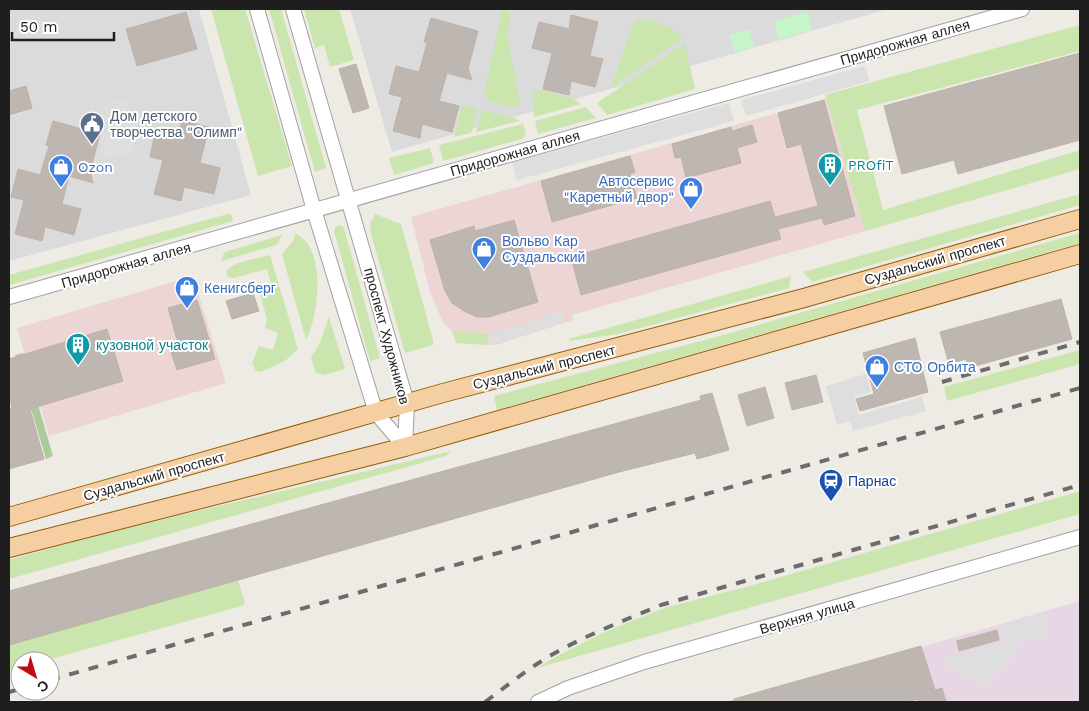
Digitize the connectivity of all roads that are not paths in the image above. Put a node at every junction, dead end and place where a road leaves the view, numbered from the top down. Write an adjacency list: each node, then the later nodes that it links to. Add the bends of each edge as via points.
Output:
1 (257, 9): 5 (street, проспект Художников)
2 (293, 9): 4 (street, проспект Художников)
3 (1022, 9): 4 (street, Придорожная аллея)
4 (348, 201): 5 (street, Придорожная аллея); 9 (street, проспект Художников)
5 (314, 210): 8 (street, Придорожная аллея); 10 (street, проспект Художников)
6 (1080, 219): 9 (main road, Суздальский проспект, via 795,300)
7 (1080, 254): 11 (main road)
8 (9, 297)
9 (407, 403): 10 (main road, Суздальский проспект); 11 (street, проспект Художников)
10 (376, 413): 11 (street, проспект Художников); 12 (main road, Суздальский проспект)
11 (405, 447): 14 (main road)
12 (9, 517)
13 (1080, 538): 15 (street, Верхняя улица, via 644,662 568,688)
14 (9, 548)
15 (538, 702)

